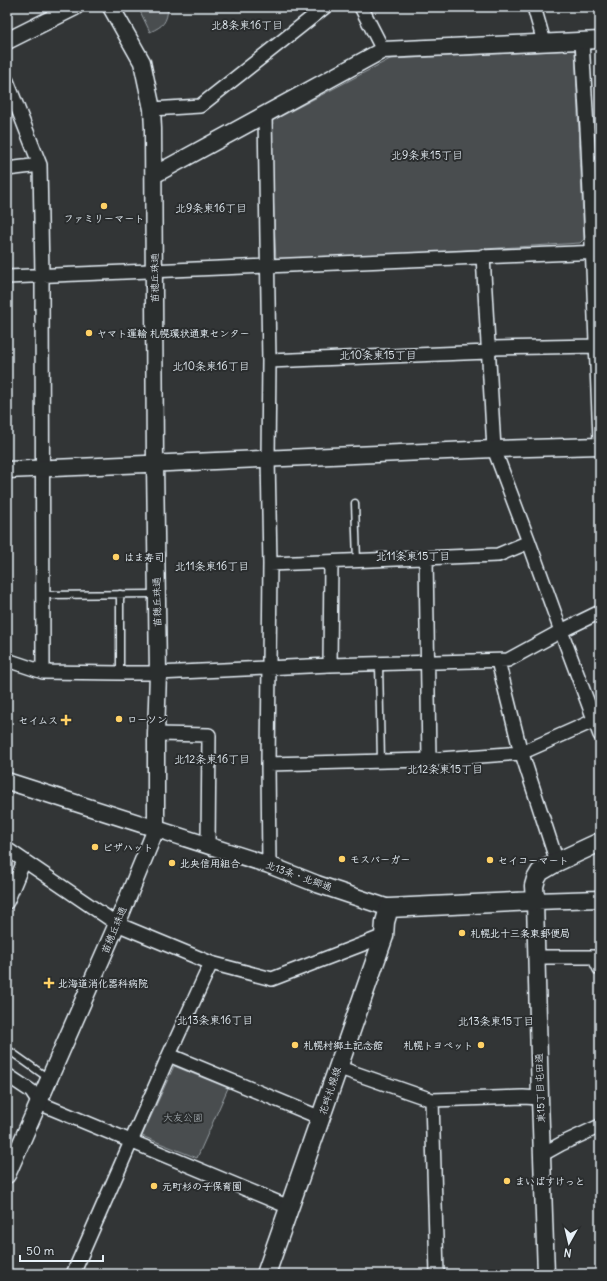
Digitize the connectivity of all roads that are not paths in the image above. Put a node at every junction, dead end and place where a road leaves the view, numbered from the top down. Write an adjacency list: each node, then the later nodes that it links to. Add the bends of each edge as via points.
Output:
1 (75, 7): 7 (street)
2 (111, 7): 12 (street, 苗穂丘珠通, via 142,62)
3 (325, 7): 12 (street, via 200,106)
4 (361, 7): 10 (street)
5 (534, 7): 9 (street)
6 (600, 40): 8 (street)
7 (7, 41)
8 (582, 41): 9 (street); 14 (street)
9 (544, 42): 10 (street)
10 (383, 50): 13 (street)
11 (7, 81): 15 (street)
12 (152, 109): 17 (street, 苗穂丘珠通)
13 (265, 115): 17 (street); 20 (street)
14 (594, 146): 18 (street)
15 (40, 165): 16 (street); 22 (street)
16 (7, 169)
17 (154, 175): 21 (street, 苗穂丘珠通)
18 (596, 252): 19 (street); 24 (street)
19 (483, 256): 20 (street); 26 (street)
20 (267, 266): 21 (street); 27 (street)
21 (154, 270): 22 (street); 32 (street, 苗穂丘珠通)
22 (42, 275): 23 (street); 33 (street)
23 (7, 277)
24 (598, 325): 25 (street)
25 (597, 346): 26 (street, via 494,348); 28 (street)
26 (488, 352): 27 (street); 30 (street)
27 (269, 361): 31 (street)
28 (600, 439)
29 (600, 446): 30 (street)
30 (494, 449): 31 (street); 36 (street)
31 (268, 458): 32 (street); 40 (street)
32 (155, 464): 33 (street); 43 (street, 苗穂丘珠通)
33 (43, 468): 34 (street); 41 (street)
34 (7, 470)
35 (355, 502): 38 (lane)
36 (529, 542): 37 (street, via 498,555); 45 (street)
37 (426, 558): 38 (street); 48 (street)
38 (357, 561): 39 (street)
39 (331, 562): 40 (street); 50 (street)
40 (270, 564): 51 (street)
41 (43, 594): 42 (lane); 52 (street)
42 (120, 594): 43 (lane); 53 (lane)
43 (157, 594): 54 (street, 苗穂丘珠通)
44 (600, 612): 45 (street)
45 (561, 631): 47 (street, via 508,660); 55 (street)
46 (7, 660): 52 (street)
47 (498, 661): 48 (street); 58 (street)
48 (427, 662): 49 (street); 59 (street)
49 (379, 664): 50 (street); 60 (lane)
50 (330, 665): 51 (street)
51 (269, 668): 54 (street); 61 (street)
52 (43, 672): 53 (street)
53 (120, 673): 54 (street)
54 (158, 673): 56 (street, 苗穂丘珠通)
55 (597, 719): 57 (street); 58 (street)
56 (156, 734): 63 (street, 苗穂丘珠通); 65 (street, via 209,735)
57 (600, 735)
58 (521, 753): 59 (street); 68 (street)
59 (429, 760): 60 (street)
60 (381, 761): 61 (street)
61 (268, 764): 69 (street)
62 (7, 781): 63 (street, 北13条・北郷通)
63 (156, 829): 65 (street, 北13条・北郷通); 74 (street, 苗穂丘珠通)
64 (600, 842): 68 (main road)
65 (208, 846): 69 (street, 北13条・北郷通)
66 (7, 849): 67 (street)
67 (24, 861): 71 (street); 74 (street)
68 (557, 862): 72 (main road, via 540,872 536,879)
69 (269, 865): 73 (street, 北13条・北郷通)
70 (600, 899): 72 (street, 北13条・北郷通)
71 (7, 902)
72 (535, 902): 73 (main road, 北13条・北郷通); 76 (street, 東15丁目屯田通)
73 (389, 908): 75 (main road, 花畔札幌線)
74 (117, 924): 77 (street); 83 (street, 苗穂丘珠通)
75 (384, 936): 77 (street, via 272,979); 81 (main road, 花畔札幌線)
76 (537, 957): 78 (street, via 594,957); 84 (street, 東15丁目屯田通)
77 (211, 963): 80 (street)
78 (600, 969)
79 (7, 1049): 83 (lane)
80 (168, 1055): 87 (street); 89 (street)
81 (337, 1067): 85 (street); 87 (main road, 花畔札幌線)
82 (7, 1075): 86 (street, via 31,1092)
83 (49, 1078): 86 (street, 苗穂丘珠通)
84 (540, 1098): 85 (street); 90 (street, 東15丁目屯田通)
85 (432, 1100): 95 (street)
86 (39, 1103): 89 (street); 91 (street, 苗穂丘珠通)
87 (321, 1118): 92 (main road, 花畔札幌線)
88 (600, 1126): 90 (street)
89 (130, 1141): 92 (street); 93 (street)
90 (543, 1154): 96 (street, 東15丁目屯田通)
91 (7, 1176)
92 (289, 1207): 94 (main road, 花畔札幌線)
93 (73, 1274)
94 (266, 1274)
95 (437, 1274)
96 (546, 1274)

